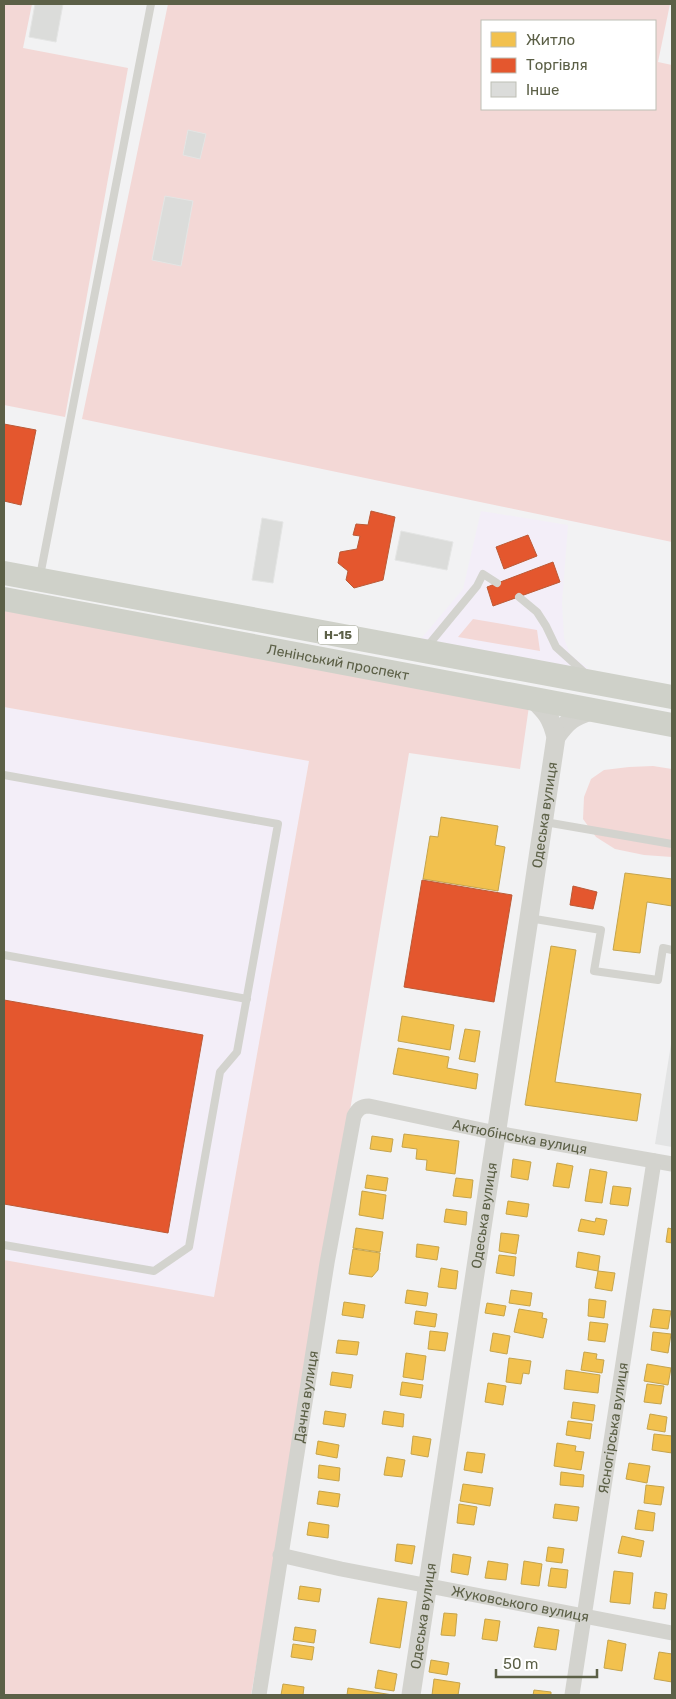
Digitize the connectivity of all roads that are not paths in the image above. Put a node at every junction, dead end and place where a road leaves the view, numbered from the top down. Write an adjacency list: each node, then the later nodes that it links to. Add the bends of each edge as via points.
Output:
1 (151, 4): 3 (lane)
2 (4, 573): 3 (main road, Ленінський проспект / Н-15)
3 (40, 579): 7 (main road, Ленінський проспект / Н-15)
4 (497, 583): 7 (lane, via 484,574)
5 (519, 597): 8 (lane, via 537,612 556,647)
6 (4, 599): 10 (main road, Ленінський проспект / Н-15)
7 (424, 651): 8 (main road, Ленінський проспект / Н-15)
8 (596, 683): 9 (main road, Ленінський проспект / Н-15)
9 (672, 697)
10 (533, 699): 11 (main road, Ленінський проспект / Н-15); 13 (street, Одеська вулиця, via 547,713)
11 (593, 710): 12 (main road, Ленінський проспект / Н-15); 13 (street, via 565,724)
12 (672, 725)
13 (556, 737): 15 (street, Одеська вулиця)
14 (4, 775): 20 (lane, via 278,824)
15 (543, 821): 16 (lane); 17 (street, Одеська вулиця)
16 (672, 844)
17 (529, 918): 18 (lane, via 601,930 594,971 658,980 663,948); 22 (street, Одеська вулиця)
18 (672, 950)
19 (4, 956): 20 (lane)
20 (247, 999): 25 (lane, via 237,1052 220,1072 189,1247 154,1271)
21 (369, 1106): 22 (street, Актюбінська вулиця); 26 (street, Дачна вулиця, via 362,1106 354,1116)
22 (496, 1133): 23 (street, Актюбінська вулиця); 27 (street, Одеська вулиця)
23 (654, 1160): 24 (street, Актюбінська вулиця); 28 (street, Ясногірська вулиця)
24 (672, 1164)
25 (4, 1245)
26 (280, 1555): 27 (street, Жуковського вулиця); 30 (street, Дачна вулиця)
27 (428, 1586): 28 (street, Жуковського вулиця); 31 (street, Одеська вулиця)
28 (584, 1616): 29 (street, Жуковського вулиця); 32 (street, Ясногірська вулиця)
29 (672, 1633)
30 (258, 1695)
31 (411, 1695)
32 (572, 1695)

